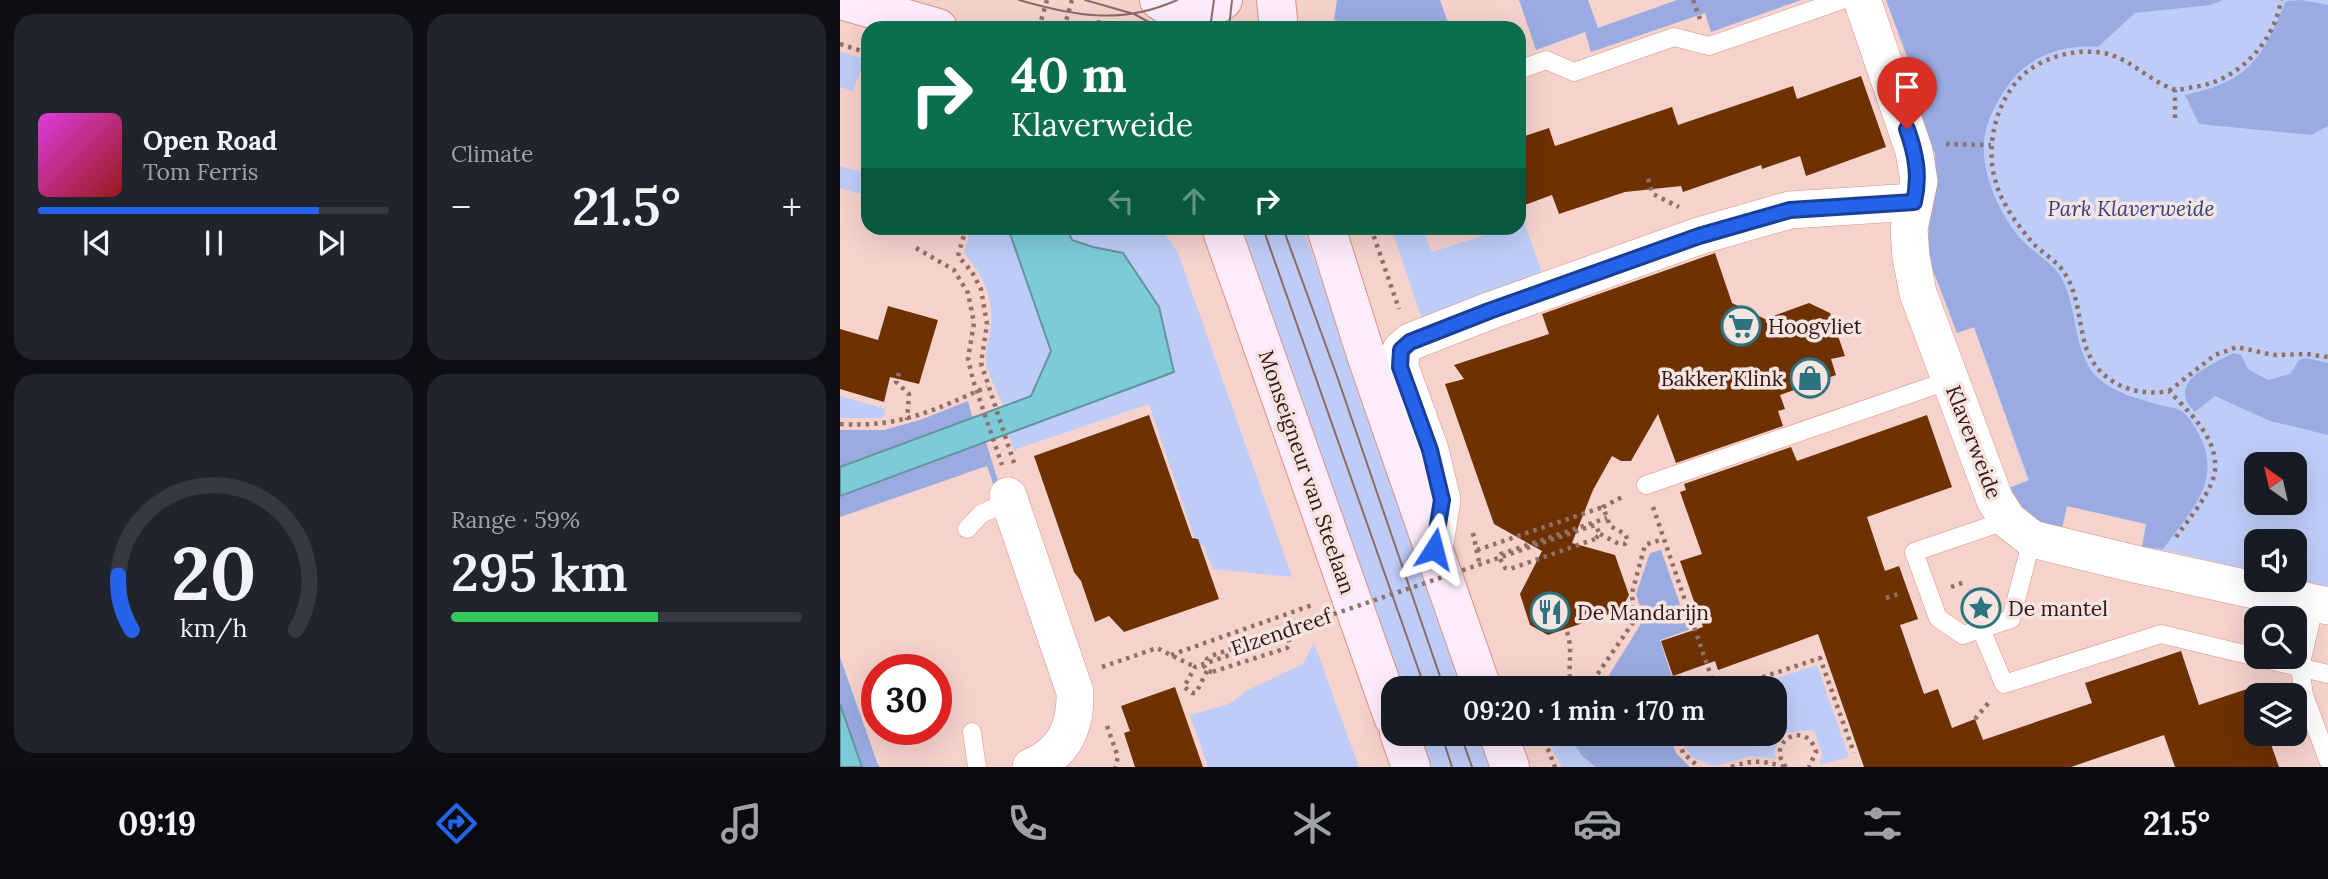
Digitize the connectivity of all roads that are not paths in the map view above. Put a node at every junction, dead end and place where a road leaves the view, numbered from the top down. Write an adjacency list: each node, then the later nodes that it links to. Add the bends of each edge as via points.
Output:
1 (841, 0): 7 (main road)
2 (1159, 0): 8 (main road)
3 (1223, 0): 8 (main road)
4 (1276, 0): 9 (main road)
5 (1842, 0): 10 (lane, via 1709,46 1674,37 1574,72 1546,60)
6 (1862, 0): 11 (street, Klaverweide, via 1914,151 1919,181)
7 (914, 21)
8 (1190, 21)
9 (1278, 21)
10 (1526, 67)
11 (1914, 202): 14 (street, Klaverweide, via 1909,229 1918,293); 19 (street, via 1790,210 1713,232 1410,342 1401,350 1400,367 1430,450 1442,500)
12 (1223, 235): 28 (main road, Monseigneur van Steelaan)
13 (1327, 235): 19 (main road)
14 (1950, 380): 15 (lane); 18 (street, Klaverweide, via 1996,500)
15 (1646, 485)
16 (1009, 499): 17 (lane, via 981,514); 34 (street, via 1075,692 1068,736 1054,754)
17 (967, 529)
18 (2020, 529): 20 (street, via 2162,570); 21 (lane, via 2011,619); 21 (lane, via 1914,552 1938,618 1963,635)
19 (1434, 549): 27 (main road)
20 (2321, 605): 22 (lane)
21 (1981, 629): 23 (lane, via 2004,684 2161,634)
22 (2307, 647)
23 (2244, 654)
24 (2300, 669): 32 (lane, via 2304,695)
25 (2305, 669): 26 (lane)
26 (2328, 674)
27 (1478, 676)
28 (1381, 683)
29 (972, 732): 33 (lane)
30 (1404, 746): 35 (main road)
31 (1503, 746): 36 (main road)
32 (2328, 760)
33 (978, 767)
34 (1031, 767)
35 (1411, 767)
36 (1510, 767)

